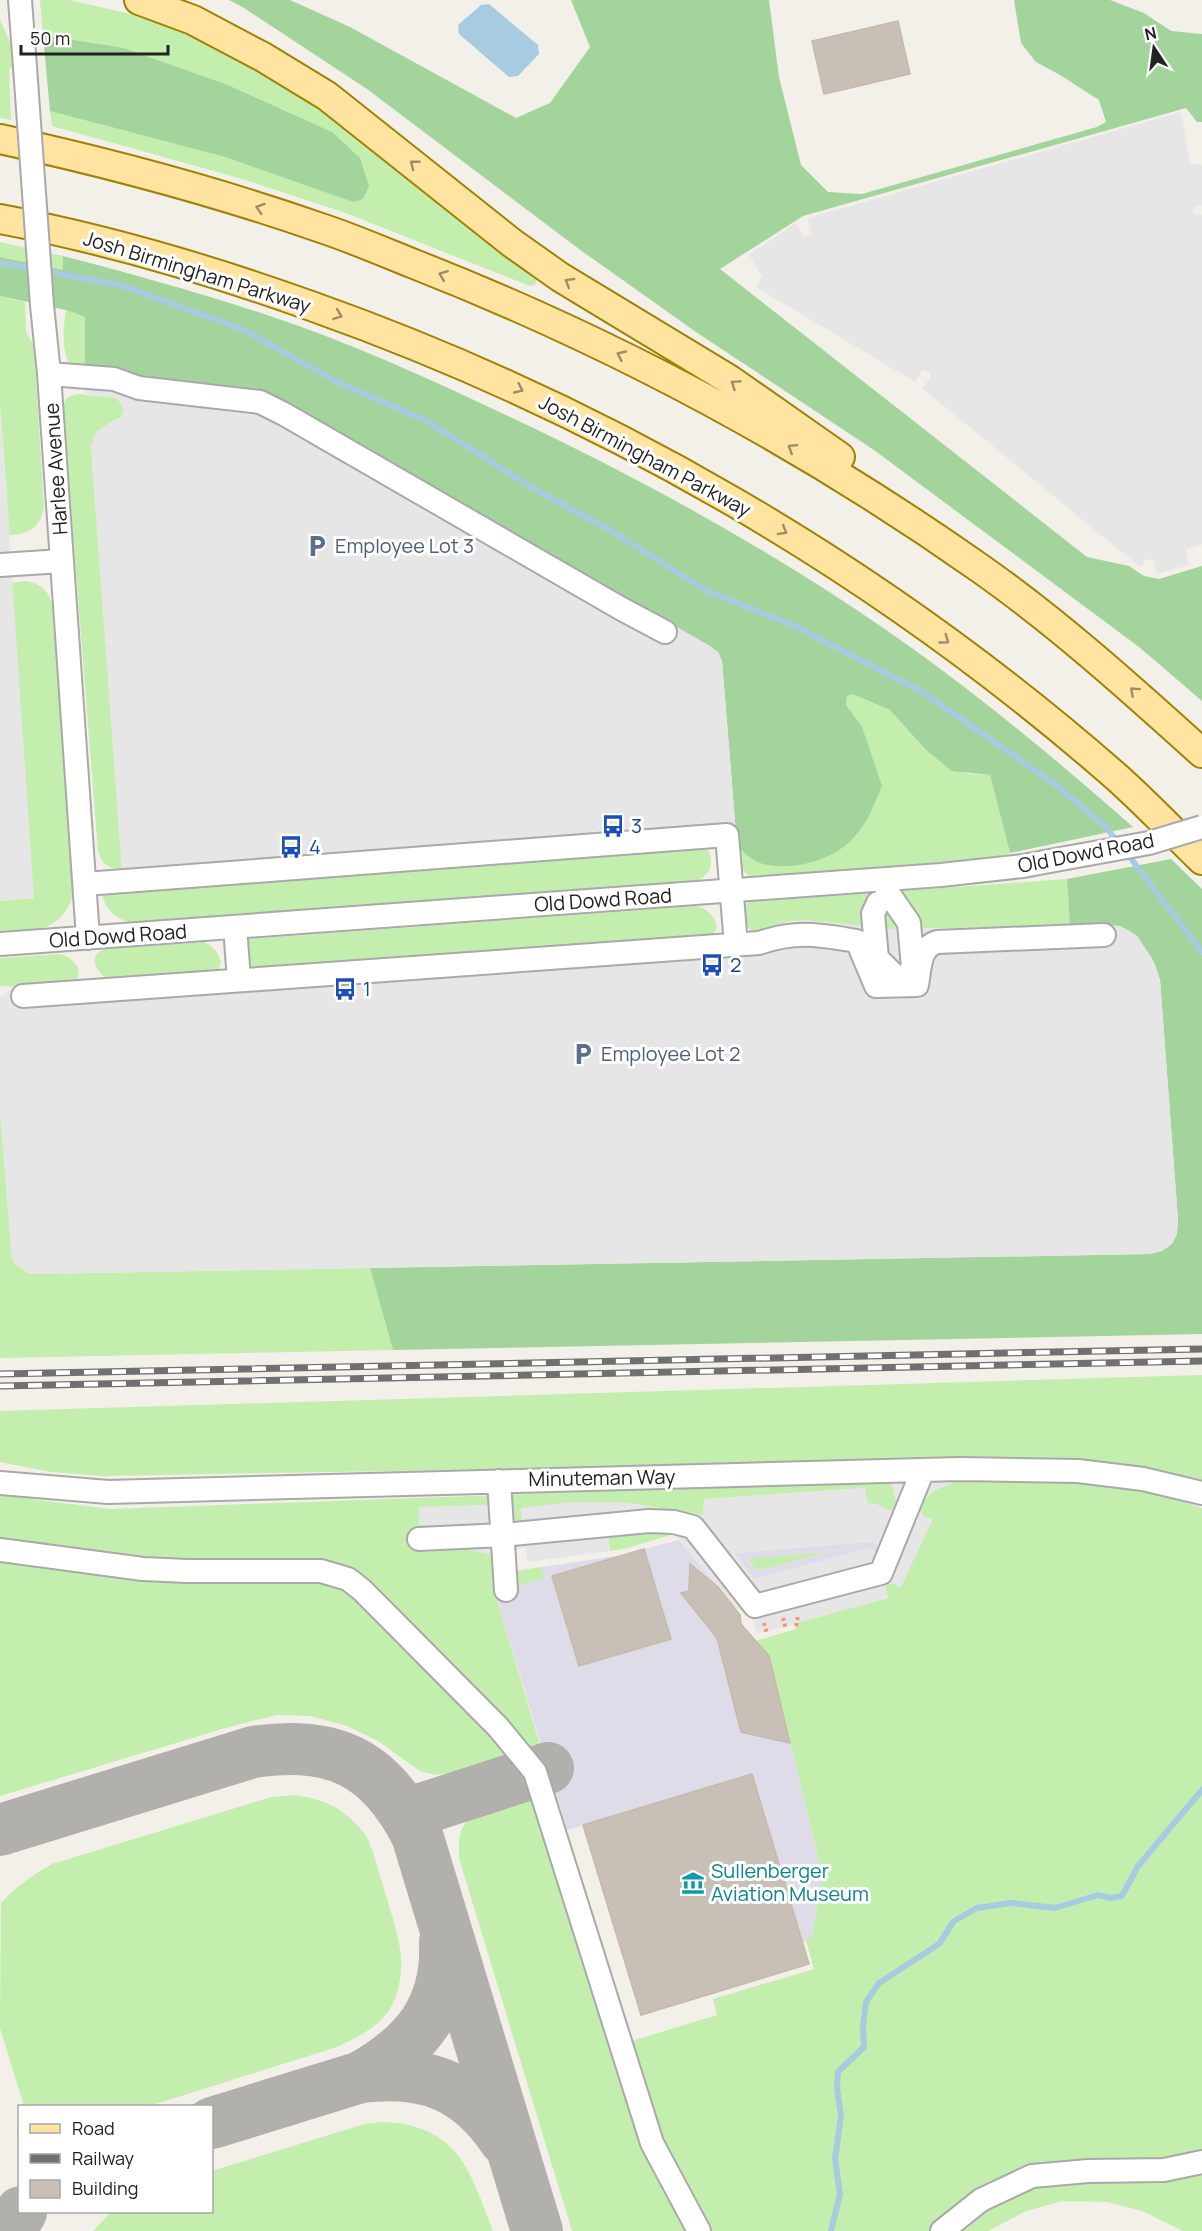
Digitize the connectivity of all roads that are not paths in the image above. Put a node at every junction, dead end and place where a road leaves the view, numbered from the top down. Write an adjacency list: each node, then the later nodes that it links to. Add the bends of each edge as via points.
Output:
1 (20, 0): 5 (street, Harlee Avenue, bridge)
2 (139, 0): 8 (main road, one-way to 2, via 838,455 730,380 560,277 512,243 327,96 194,20)
3 (0, 139): 8 (main road, one-way to 3, via 771,435 632,360 488,293 326,230 198,188)
4 (0, 219): 12 (main road, Josh Birmingham Parkway, one-way to 12, via 172,260 366,325 498,380 653,456 803,543 946,640 1115,776)
5 (49, 381): 6 (street, Harlee Avenue); 9 (street, via 114,379 139,388 260,402)
6 (62, 561): 7 (street); 13 (street, Harlee Avenue)
7 (0, 565)
8 (983, 570): 10 (main road, one-way to 8, via 1112,671)
9 (665, 632)
10 (1202, 753)
11 (1202, 826): 15 (street, Old Dowd Road, bridge, via 1149,843)
12 (1202, 860)
13 (85, 884): 14 (street, via 721,835); 18 (street, Harlee Avenue)
14 (725, 891): 15 (street, Old Dowd Road); 16 (street, Old Dowd Road); 20 (street)
15 (884, 891): 21 (street, via 885,913); 21 (street, via 909,923 913,967)
16 (230, 928): 18 (street, Old Dowd Road); 22 (street)
17 (1104, 935): 21 (street, via 930,944)
18 (88, 938): 19 (street, Old Dowd Road)
19 (0, 944)
20 (729, 946): 21 (street, via 800,933 857,941 876,986); 22 (street)
21 (901, 978)
22 (234, 981): 23 (street)
23 (23, 996)
24 (923, 1470): 25 (street, Minuteman Way); 27 (street, Minuteman Way, via 1078,1471 1143,1479); 28 (street, via 881,1573 755,1606 693,1527 649,1521)
25 (499, 1481): 26 (street, Minuteman Way, via 108,1492); 28 (street)
26 (0, 1483)
27 (1202, 1493)
28 (503, 1535): 29 (street); 31 (street)
29 (419, 1539)
30 (0, 1550): 33 (street, via 143,1569 321,1570 348,1579 362,1590 498,1727 535,1772 652,2143)
31 (506, 1590)
32 (1202, 2162): 34 (street, via 1164,2170 1088,2170 1032,2176 981,2200)
33 (699, 2231)
34 (942, 2231)

